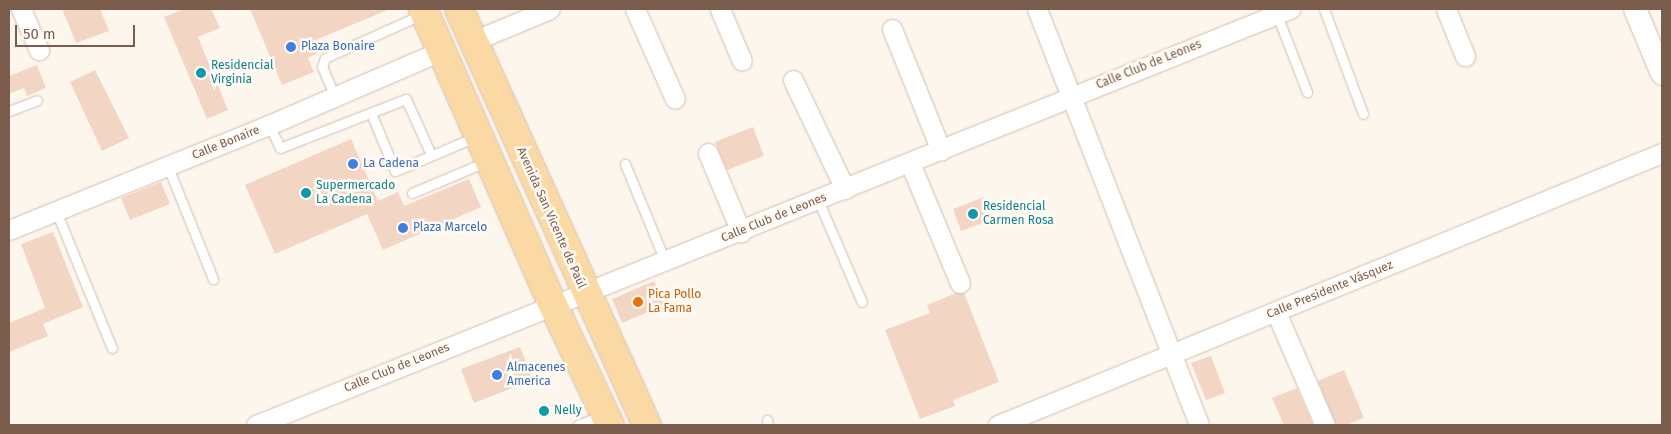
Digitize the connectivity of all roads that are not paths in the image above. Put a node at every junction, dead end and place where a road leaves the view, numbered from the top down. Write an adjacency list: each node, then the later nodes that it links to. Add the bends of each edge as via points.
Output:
1 (21, 9): 14 (street)
2 (459, 9): 13 (main road, Avenida San Vicente de Paúl)
3 (550, 9): 13 (street)
4 (635, 9): 23 (street)
5 (720, 9): 17 (street)
6 (1037, 9): 21 (street)
7 (1324, 9): 27 (lane)
8 (1446, 9): 16 (street)
9 (1635, 9): 18 (street)
10 (424, 11): 15 (main road); 22 (lane, via 325,58 322,68)
11 (1284, 12): 20 (lane); 21 (street, Calle Club de Leones)
12 (892, 29): 30 (street)
13 (473, 41): 46 (main road, Avenida San Vicente de Paúl)
14 (39, 50)
15 (441, 52): 22 (street, Calle Bonaire); 29 (main road)
16 (1465, 56)
17 (742, 61)
18 (1662, 74)
19 (793, 80): 37 (street)
20 (1307, 92)
21 (1072, 96): 30 (street, Calle Club de Leones); 51 (street)
22 (334, 97): 28 (street, Calle Bonaire)
23 (675, 99)
24 (37, 100): 25 (lane)
25 (9, 111)
26 (371, 113): 28 (lane, via 280,148); 33 (lane, via 406,99); 33 (lane, via 396,171)
27 (1363, 114)
28 (269, 125): 36 (street, Calle Bonaire)
29 (485, 148): 33 (lane); 38 (lane); 48 (main road)
30 (940, 150): 34 (street, Calle Club de Leones)
31 (1662, 153): 49 (street, Calle Presidente Vásquez)
32 (708, 154): 42 (street)
33 (431, 155)
34 (910, 163): 37 (street, Calle Club de Leones); 45 (street)
35 (625, 164): 43 (lane)
36 (168, 167): 40 (street, Calle Bonaire); 44 (lane)
37 (845, 189): 39 (street, Calle Club de Leones)
38 (412, 193)
39 (818, 200): 42 (street, Calle Club de Leones); 47 (lane)
40 (56, 211): 41 (street, Calle Bonaire); 50 (lane)
41 (9, 230)
42 (741, 232): 43 (street, Calle Club de Leones)
43 (665, 261): 46 (street, Calle Club de Leones)
44 (213, 279)
45 (960, 283)
46 (584, 292): 48 (street, Calle Club de Leones); 55 (main road, Avenida San Vicente de Paúl)
47 (862, 302)
48 (554, 306): 52 (main road); 53 (street, Calle Club de Leones)
49 (1276, 312): 51 (street, Calle Presidente Vásquez); 58 (street)
50 (112, 348)
51 (1171, 355): 56 (street, Calle Presidente Vásquez); 57 (street)
52 (608, 420): 54 (lane)
53 (256, 425)
54 (578, 425)
55 (647, 425)
56 (998, 425)
57 (1199, 425)
58 (1324, 425)

